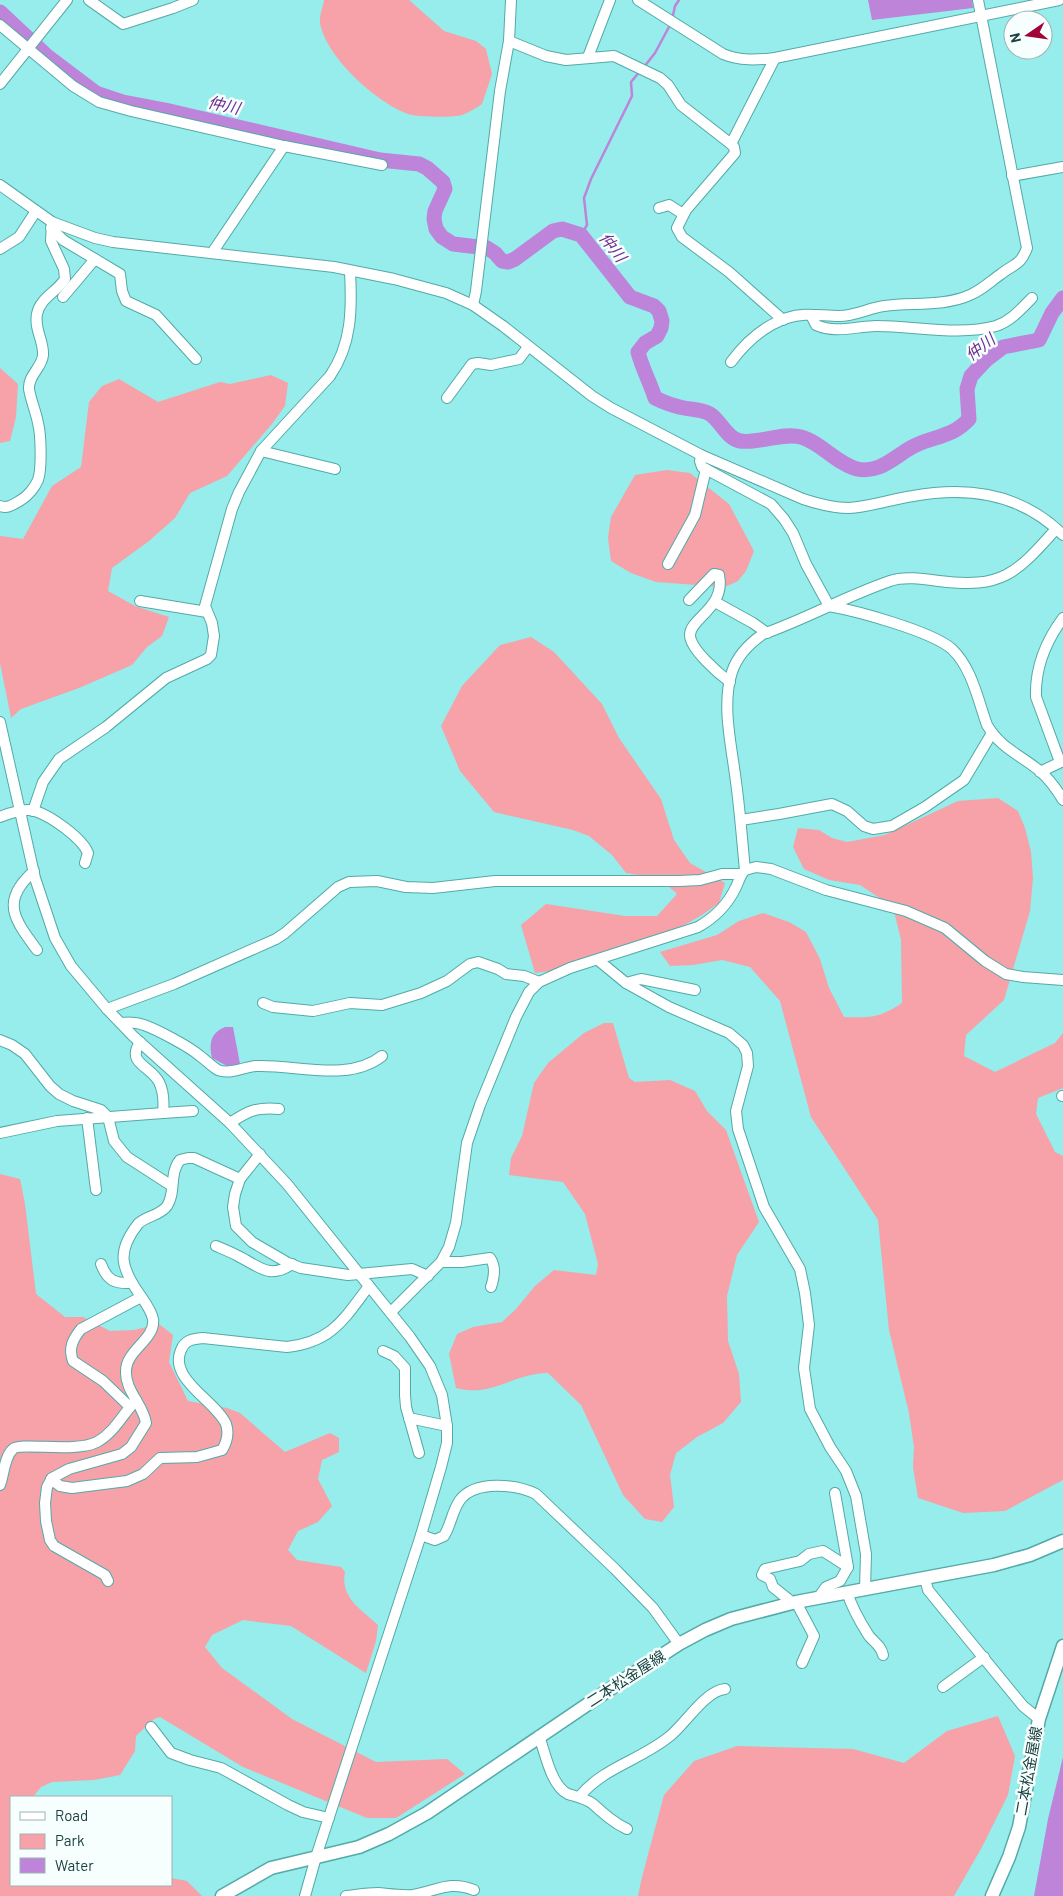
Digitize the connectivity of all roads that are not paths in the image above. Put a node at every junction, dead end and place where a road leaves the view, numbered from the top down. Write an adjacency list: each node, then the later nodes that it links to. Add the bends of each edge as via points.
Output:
1 (67, 0): 12 (street)
2 (89, 0): 3 (street, via 123,24)
3 (193, 0)
4 (511, 0): 11 (street)
5 (610, 0): 13 (street)
6 (638, 0): 14 (street, via 730,57 748,60)
7 (978, 0): 9 (street)
8 (1059, 0): 9 (street)
9 (982, 16): 14 (street); 20 (street)
10 (0, 24): 12 (street)
11 (509, 41): 13 (street, via 559,59); 32 (street)
12 (28, 48): 15 (street); 17 (street, via 73,86 99,102)
13 (588, 58): 16 (street, via 614,56 660,78 681,105)
14 (775, 58): 16 (street)
15 (0, 84)
16 (731, 144): 24 (street, via 735,153)
17 (284, 146): 18 (street); 27 (street)
18 (382, 166)
19 (1063, 167): 20 (street)
20 (1012, 176): 33 (street, via 1027,248 1018,265 969,295 952,301 881,306 839,316)
21 (0, 185): 23 (street)
22 (659, 208): 24 (street, via 669,205)
23 (36, 211): 25 (street); 26 (street, via 19,237)
24 (683, 214): 34 (street, via 677,228 682,237 729,272)
25 (52, 225): 27 (street, via 113,242); 28 (street, via 63,240); 43 (street, via 51,241 64,269 65,279 46,297 37,312 36,330 43,357 29,382 40,435 38,479 25,497 11,506)
26 (0, 249)
27 (212, 254): 29 (street)
28 (95, 259): 30 (street); 36 (street, via 120,274 126,301 156,315)
29 (350, 271): 32 (street, via 423,286); 39 (street, via 352,304 339,363)
30 (63, 296)
31 (1032, 298): 33 (street, via 1013,318 983,329 875,326 830,329 816,326)
32 (473, 305): 35 (street)
33 (811, 315): 34 (street)
34 (783, 320): 37 (street, via 757,334)
35 (528, 347): 38 (street, via 519,359 491,365 472,364); 40 (street, via 611,408)
36 (196, 359)
37 (731, 362)
38 (447, 398)
39 (261, 451): 41 (street); 50 (street, via 232,508 206,603)
40 (701, 455): 42 (street, via 700,464); 44 (street, via 819,504 848,508 939,492 967,491 1012,501)
41 (335, 469)
42 (706, 469): 45 (street, via 695,515); 49 (street, via 771,504 780,514 793,533)
43 (0, 506)
44 (1059, 532): 49 (street, via 1002,578 964,584 920,578 892,580)
45 (668, 564)
46 (689, 600): 48 (street, via 714,574 720,579)
47 (140, 601): 50 (street)
48 (715, 602): 52 (street); 53 (street, via 691,630 690,638 720,675)
49 (829, 606): 52 (street); 55 (street, via 854,610 907,628 952,649 968,673)
50 (207, 612): 59 (street, via 214,636 211,655 166,678 59,759 43,782)
51 (1063, 618): 56 (street, via 1046,648 1036,688 1036,697)
52 (767, 633): 53 (street, via 742,653 732,670)
53 (730, 682): 62 (street, via 727,703)
54 (0, 722): 60 (street)
55 (992, 733): 57 (street, via 1000,744); 62 (street, via 964,780 892,826 873,829 864,826 832,804)
56 (1061, 762): 57 (street)
57 (1040, 772): 58 (street)
58 (1063, 800)
59 (33, 811): 60 (street); 63 (street, via 59,824 80,840 88,852)
60 (20, 812): 61 (street); 64 (street)
61 (0, 817)
62 (741, 820): 65 (street)
63 (85, 863)
64 (34, 871): 66 (street, via 22,881 11,909); 73 (street, via 55,938 71,966)
65 (743, 872): 67 (street, via 723,908 704,924); 68 (street, via 756,867 771,868 826,890 906,911 945,928 1006,974); 73 (street, via 700,880 495,881 433,888 377,881 349,882 276,939 174,984)
66 (37, 950)
67 (598, 960): 69 (street); 70 (street)
68 (1063, 980)
69 (540, 982): 72 (street, via 506,974 478,962 421,993 377,1006 350,1003 313,1011); 90 (street, via 524,999 480,1105 467,1143 453,1234)
70 (626, 983): 71 (street, via 641,979); 113 (street, via 668,1007 729,1033 747,1053 748,1066 736,1111 738,1129 764,1207 800,1269 809,1325 804,1368 810,1409 846,1471 856,1496 866,1554)
71 (695, 990)
72 (263, 1003)
73 (107, 1009): 74 (street)
74 (121, 1023): 76 (street); 77 (street, via 145,1025 225,1072 258,1066 341,1069 359,1067)
75 (0, 1040): 81 (street, via 26,1054 60,1094 101,1110)
76 (140, 1042): 80 (street, via 134,1051 135,1056 159,1082 163,1093); 83 (street)
77 (382, 1056)
78 (279, 1109): 83 (street, via 249,1111)
79 (193, 1111): 80 (street)
80 (163, 1113): 81 (street)
81 (108, 1117): 82 (street); 87 (street, via 114,1141 128,1157)
82 (87, 1118): 84 (street); 88 (street)
83 (230, 1123): 85 (street)
84 (0, 1133)
85 (260, 1154): 86 (street); 93 (street)
86 (240, 1179): 87 (street, via 188,1158 177,1164); 92 (street, via 234,1194 236,1226 252,1242)
87 (172, 1186): 95 (street, via 170,1201 164,1210 140,1222 129,1237 123,1260 124,1270)
88 (96, 1190)
89 (216, 1246): 92 (street, via 263,1270 280,1271)
90 (441, 1262): 94 (street); 97 (street, via 490,1258 494,1274)
91 (101, 1264): 95 (street, via 111,1279 118,1283)
92 (292, 1264): 93 (street, via 330,1273)
93 (359, 1275): 94 (street, via 412,1269); 96 (street)
94 (428, 1276): 99 (street)
95 (132, 1283): 98 (street)
96 (369, 1286): 99 (street); 105 (street, via 332,1331 300,1344 287,1347 203,1338 189,1340 185,1344 179,1358 184,1376 227,1426 227,1440 222,1450 197,1457 160,1458 143,1474 127,1481 72,1488)
97 (491, 1287)
98 (141, 1297): 101 (street, via 150,1311 153,1325 130,1356 126,1369); 101 (street, via 81,1329 71,1348 73,1362)
99 (391, 1312): 103 (street, via 437,1379)
100 (383, 1351): 102 (street, via 394,1356 405,1368)
101 (133, 1403): 105 (street, via 145,1414 146,1423 125,1453 69,1469); 106 (street, via 114,1429 94,1444 72,1448 14,1448)
102 (409, 1418): 103 (street); 104 (street)
103 (447, 1426): 108 (street, via 447,1443)
104 (419, 1453)
105 (50, 1480): 112 (street, via 45,1503 50,1540 59,1550 105,1574)
106 (0, 1485)
107 (835, 1493): 110 (street)
108 (421, 1535): 117 (street, via 435,1540 444,1536 460,1500 474,1489 497,1486 528,1490 615,1569 653,1608); 128 (street)
109 (1063, 1541): 111 (main road, 二本松金屋線, via 1015,1560)
110 (848, 1567): 115 (street, via 840,1581 826,1587); 116 (street, via 823,1550 800,1561 765,1569 762,1575)
111 (925, 1578): 113 (main road, 二本松金屋線); 120 (street, via 928,1590)
112 (108, 1580)
113 (866, 1590): 114 (main road, 二本松金屋線)
114 (847, 1592): 115 (main road, 二本松金屋線); 119 (street, via 864,1628 882,1648)
115 (818, 1598): 116 (main road, 二本松金屋線)
116 (794, 1602): 117 (main road, 二本松金屋線, via 731,1619); 121 (street, via 814,1636)
117 (679, 1644): 126 (main road, 二本松金屋線)
118 (1063, 1646): 124 (main road, 二本松金屋線)
119 (883, 1655)
120 (984, 1658): 122 (street); 124 (street, via 1023,1706)
121 (802, 1663)
122 (943, 1687)
123 (725, 1689): 127 (street, via 711,1695 660,1745 591,1783)
124 (1039, 1718): 135 (main road, 二本松金屋線, via 1018,1827)
125 (151, 1727): 128 (street, via 171,1753 221,1768 303,1812)
126 (540, 1736): 127 (street, via 551,1774 567,1793); 130 (main road, 二本松金屋線, via 427,1813 389,1834)
127 (580, 1796): 129 (street)
128 (329, 1818): 130 (street)
129 (627, 1829)
130 (316, 1857): 132 (main road, 二本松金屋線, via 271,1868); 133 (street)
131 (474, 1890): 134 (street, via 456,1885 412,1896 375,1893)
132 (222, 1896)
133 (305, 1896)
134 (346, 1896)
135 (992, 1896)

